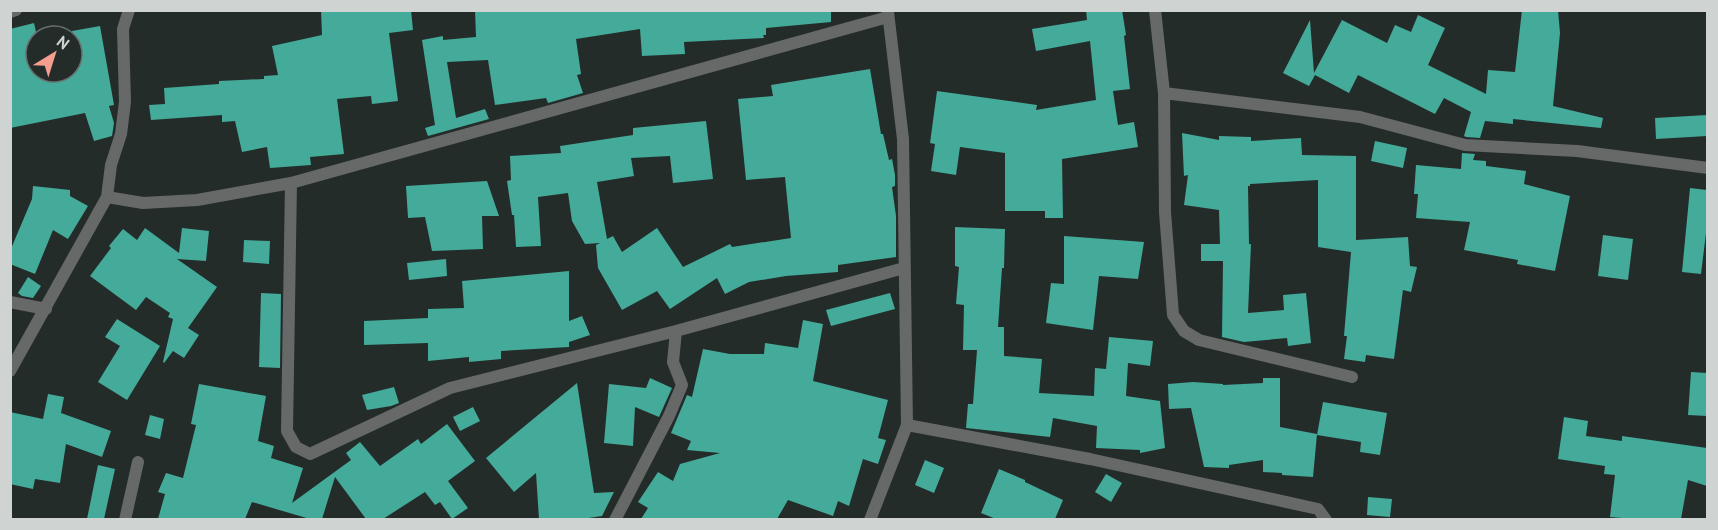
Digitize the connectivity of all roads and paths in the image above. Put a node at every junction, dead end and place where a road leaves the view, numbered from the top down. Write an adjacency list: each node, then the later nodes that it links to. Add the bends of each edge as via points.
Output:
1 (16, 10): 4 (street)
2 (129, 10): 9 (street, via 123,29 124,112)
3 (1155, 10): 6 (street)
4 (10, 12)
5 (888, 14): 8 (street); 10 (street, via 903,139)
6 (1164, 93): 7 (street, via 1360,117 1465,145 1577,152); 15 (street, via 1165,212 1173,315 1184,331 1199,340)
7 (1707, 168)
8 (291, 183): 9 (street, via 197,200 143,204); 13 (street, via 287,431 296,447 310,454 450,388)
9 (107, 197): 12 (street)
10 (904, 268): 13 (street); 16 (street)
11 (10, 302): 12 (street)
12 (46, 309): 14 (street)
13 (676, 331): 19 (street, via 673,362 682,385)
14 (10, 371)
15 (1352, 377)
16 (907, 425): 20 (street); 21 (street, via 1090,459 1318,509)
17 (138, 462): 18 (street)
18 (125, 519)
19 (615, 519)
20 (870, 519)
21 (1326, 519)

